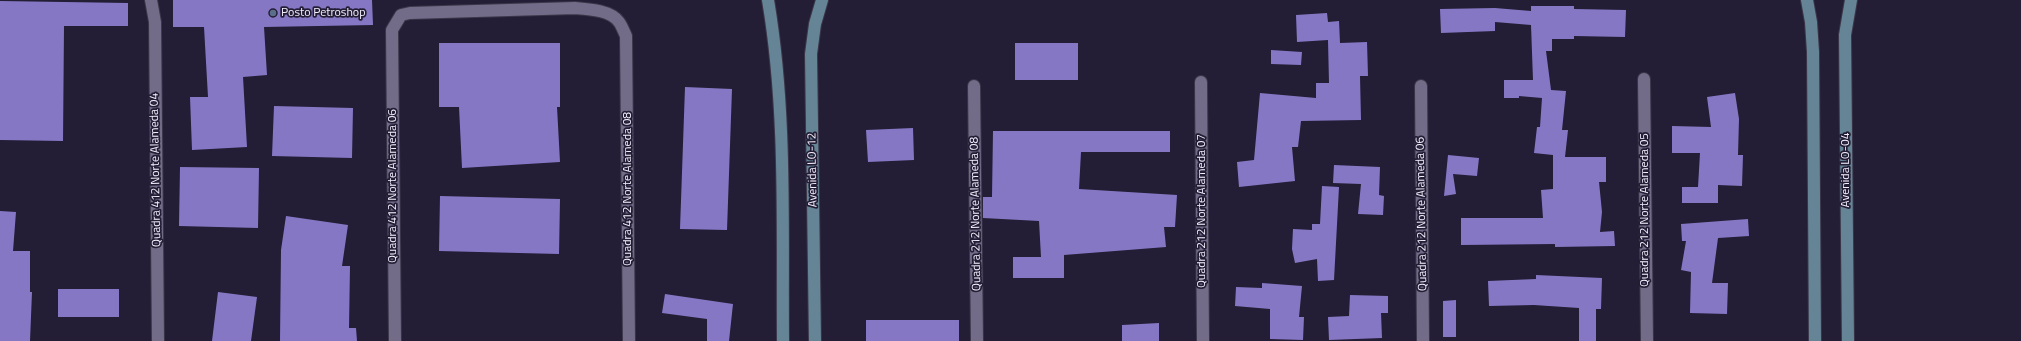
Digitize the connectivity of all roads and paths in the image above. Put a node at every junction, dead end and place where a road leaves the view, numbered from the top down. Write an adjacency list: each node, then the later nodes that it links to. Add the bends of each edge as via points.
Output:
1 (151, 0): 11 (street, Quadra 412 Norte Alameda 04, via 154,22)
2 (768, 0): 14 (street, via 773,28 780,120)
3 (822, 0): 15 (street, Avenida LO-12, via 815,24 812,54)
4 (1807, 0): 20 (street, via 1813,52)
5 (1851, 0): 21 (street, Avenida LO-04, via 1845,35)
6 (392, 30): 12 (street, Quadra 412 Norte Alameda 06); 13 (street, Quadra 412 Norte Alameda 08, via 400,15 410,13 575,8 595,10 619,21 626,36)
7 (1644, 79): 19 (street, Quadra 212 Norte Alameda 05)
8 (1200, 82): 17 (street, Quadra 212 Norte Alameda 07)
9 (974, 86): 16 (street, Quadra 212 Norte Alameda 08)
10 (1421, 86): 18 (street, Quadra 212 Norte Alameda 06)
11 (158, 341)
12 (394, 341)
13 (629, 341)
14 (783, 341)
15 (815, 341)
16 (977, 341)
17 (1203, 341)
18 (1423, 341)
19 (1647, 341)
20 (1815, 341)
21 (1848, 341)

